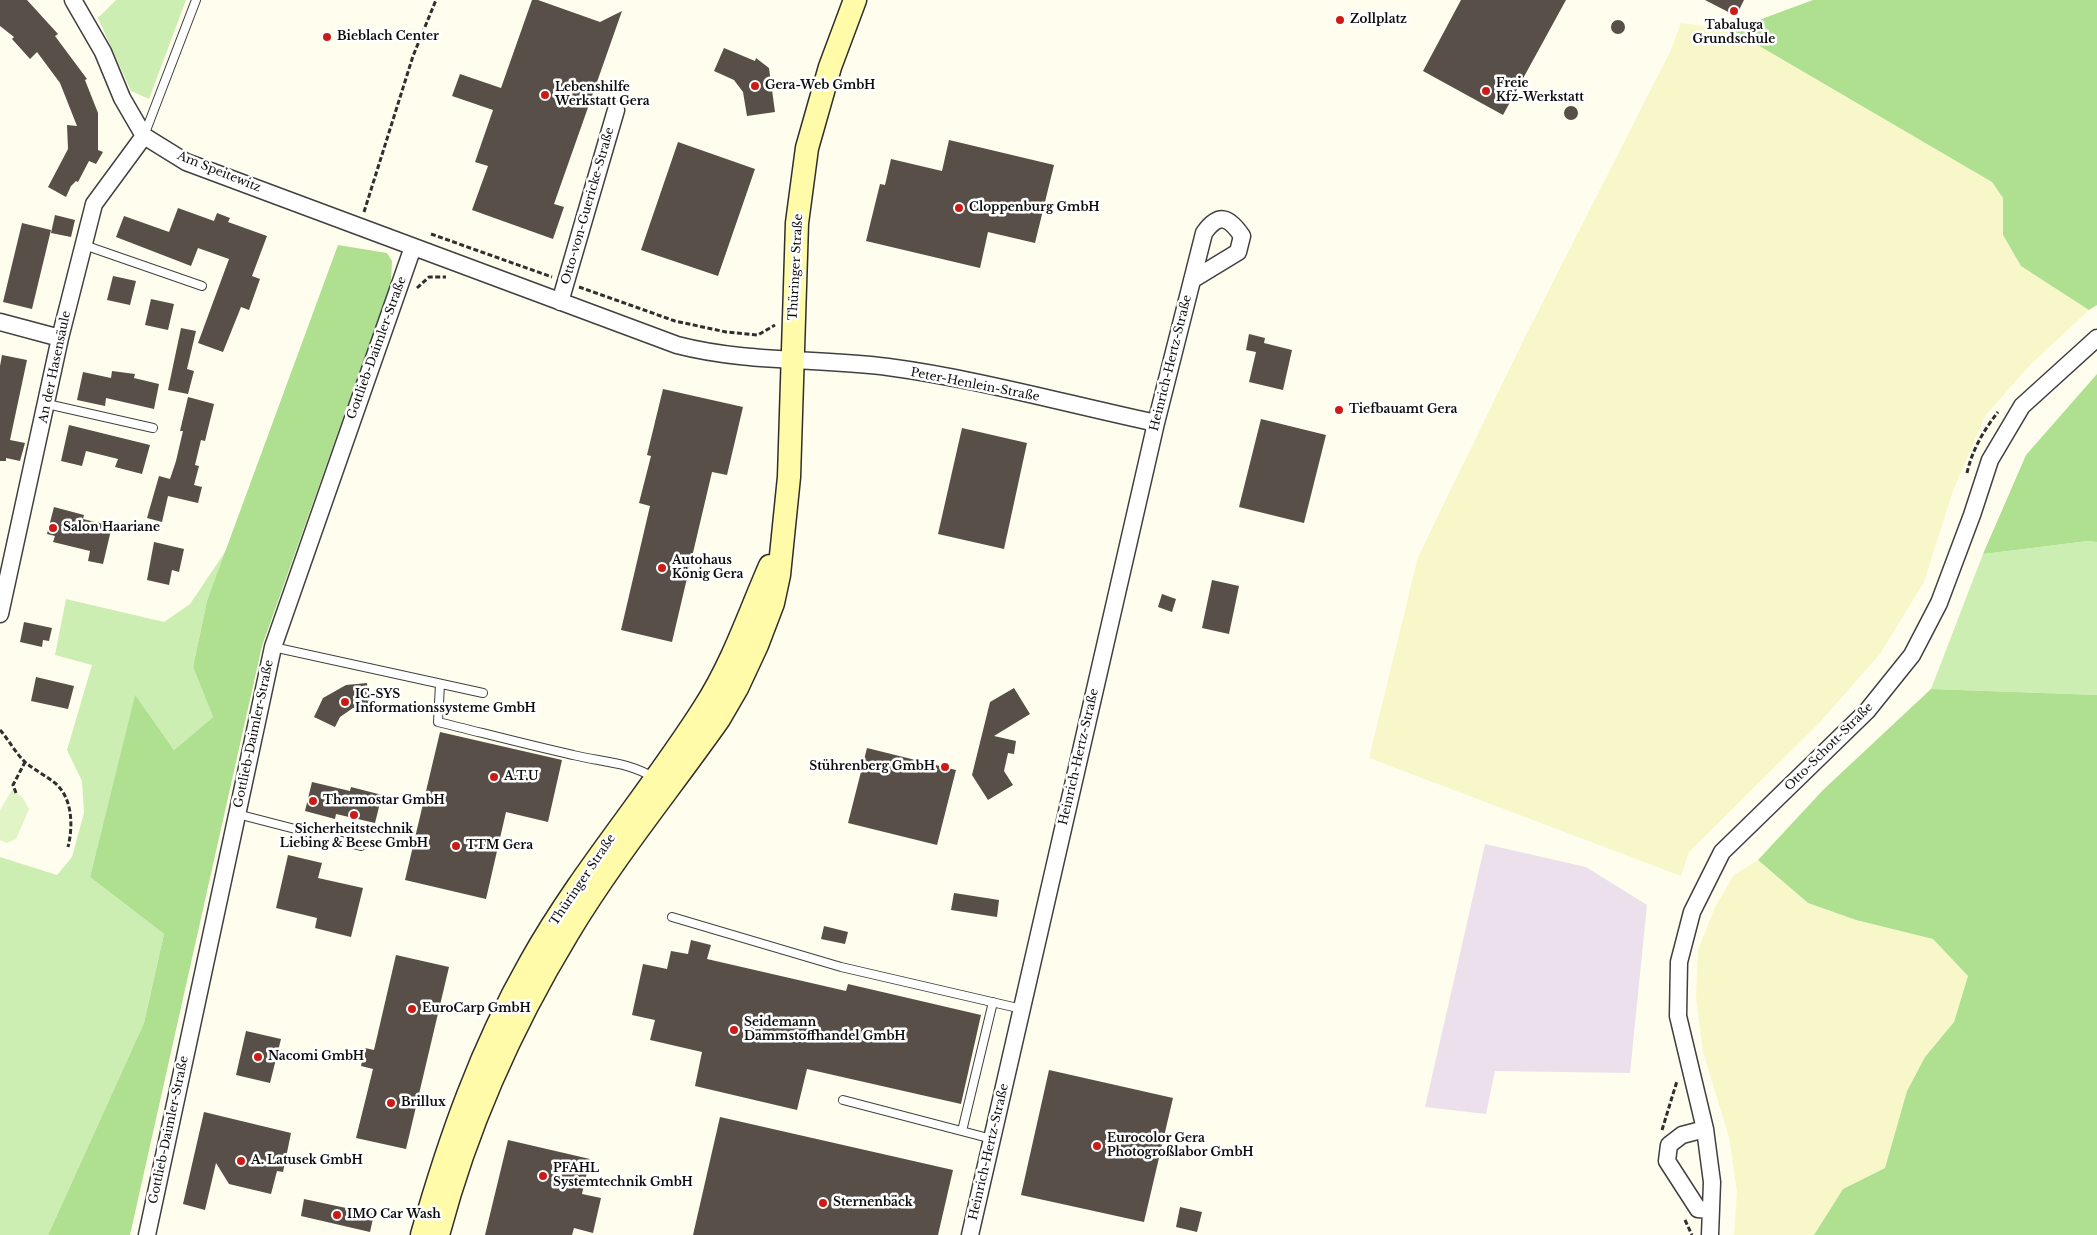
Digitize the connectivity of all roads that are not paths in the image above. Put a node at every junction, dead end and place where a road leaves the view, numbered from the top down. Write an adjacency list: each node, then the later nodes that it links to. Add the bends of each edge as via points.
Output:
1 (73, 0): 5 (street, Am Speitewitz, via 103,52 122,98)
2 (196, 0): 5 (lane)
3 (855, 0): 14 (main road, Thüringer Straße, via 830,67 807,148 797,223)
4 (616, 110): 10 (street, Otto-von-Guericke-Straße)
5 (144, 136): 6 (street, An der Hasensäule, via 94,204); 7 (street, Am Speitewitz, via 186,162)
6 (84, 245): 9 (lane); 12 (street, An der Hasensäule)
7 (413, 247): 10 (street, Otto-von-Guericke-Straße); 20 (street, Gottlieb-Daimler-Straße)
8 (1192, 280): 16 (street, Heinrich-Hertz-Straße)
9 (202, 286)
10 (560, 302): 14 (street, Otto-von-Guericke-Straße, via 701,352)
11 (0, 322): 12 (street)
12 (60, 338): 15 (street, An der Hasensäule)
13 (2097, 338): 30 (street, Otto-Schott-Straße, via 2022,406 1990,460 1939,603 1912,655 1867,711 1722,852 1692,912 1679,962 1678,1016)
14 (793, 359): 16 (street, Peter-Henlein-Straße, via 910,371); 23 (main road, Thüringer Straße, via 789,477 781,543 724,675)
15 (47, 404): 17 (lane); 18 (street, An der Hasensäule)
16 (1156, 423): 28 (street, Heinrich-Hertz-Straße)
17 (153, 428)
18 (7, 554): 19 (street, An der Hasensäule)
19 (0, 614)
20 (273, 647): 21 (lane); 24 (street, Gottlieb-Daimler-Straße)
21 (440, 684): 22 (lane); 23 (lane, via 438,722 627,766 642,771)
22 (484, 694)
23 (661, 784): 35 (main road, Thüringer Straße, via 555,920 506,1007 467,1092); 36 (main road, Thüringer Straße, via 568,932 520,1018 481,1104)
24 (237, 814): 25 (lane); 34 (street, Gottlieb-Daimler-Straße)
25 (361, 846)
26 (672, 917): 27 (lane, via 841,967)
27 (993, 1002): 28 (lane); 31 (lane)
28 (1022, 1009): 32 (street, Heinrich-Hertz-Straße)
29 (843, 1100): 31 (lane)
30 (1705, 1129): 33 (street, Otto-Schott-Straße, via 1712,1182); 33 (street, via 1682,1135 1669,1145 1666,1161 1698,1209)
31 (962, 1131): 32 (lane)
32 (992, 1139): 37 (street, Heinrich-Hertz-Straße)
33 (1711, 1210): 38 (street, Otto-Schott-Straße)
34 (146, 1235)
35 (422, 1235)
36 (438, 1235)
37 (970, 1235)
38 (1710, 1235)

